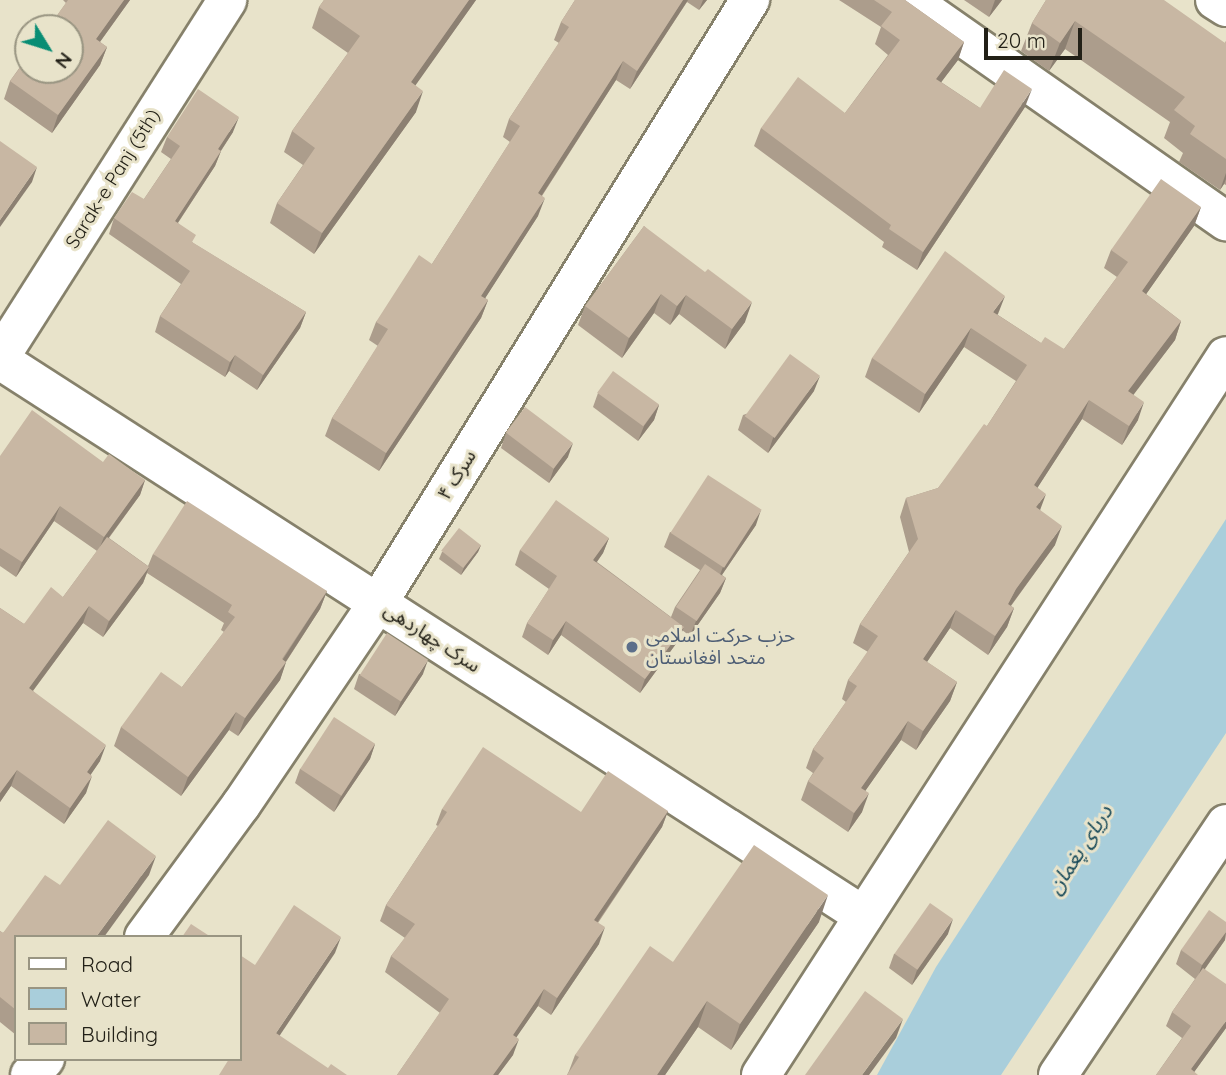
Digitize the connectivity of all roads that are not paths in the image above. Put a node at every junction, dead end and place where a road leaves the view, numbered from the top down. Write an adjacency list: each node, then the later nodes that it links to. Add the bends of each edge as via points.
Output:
1 (227, 0): 8 (street, Sarak-e Panj (5th))
2 (750, 0): 9 (street, سرک ۴)
3 (910, 0): 6 (street)
4 (1215, 0): 5 (street)
5 (1226, 6)
6 (1226, 221)
7 (1226, 356): 11 (street)
8 (0, 359): 9 (street, سرک چهاردهی)
9 (378, 603): 11 (street, سرک چهاردهی); 12 (street, سرک ۴, via 241,805)
10 (1226, 824): 16 (street)
11 (863, 916): 15 (street)
12 (145, 935)
13 (43, 1061): 14 (street)
14 (30, 1075)
15 (761, 1075)
16 (1058, 1075)

